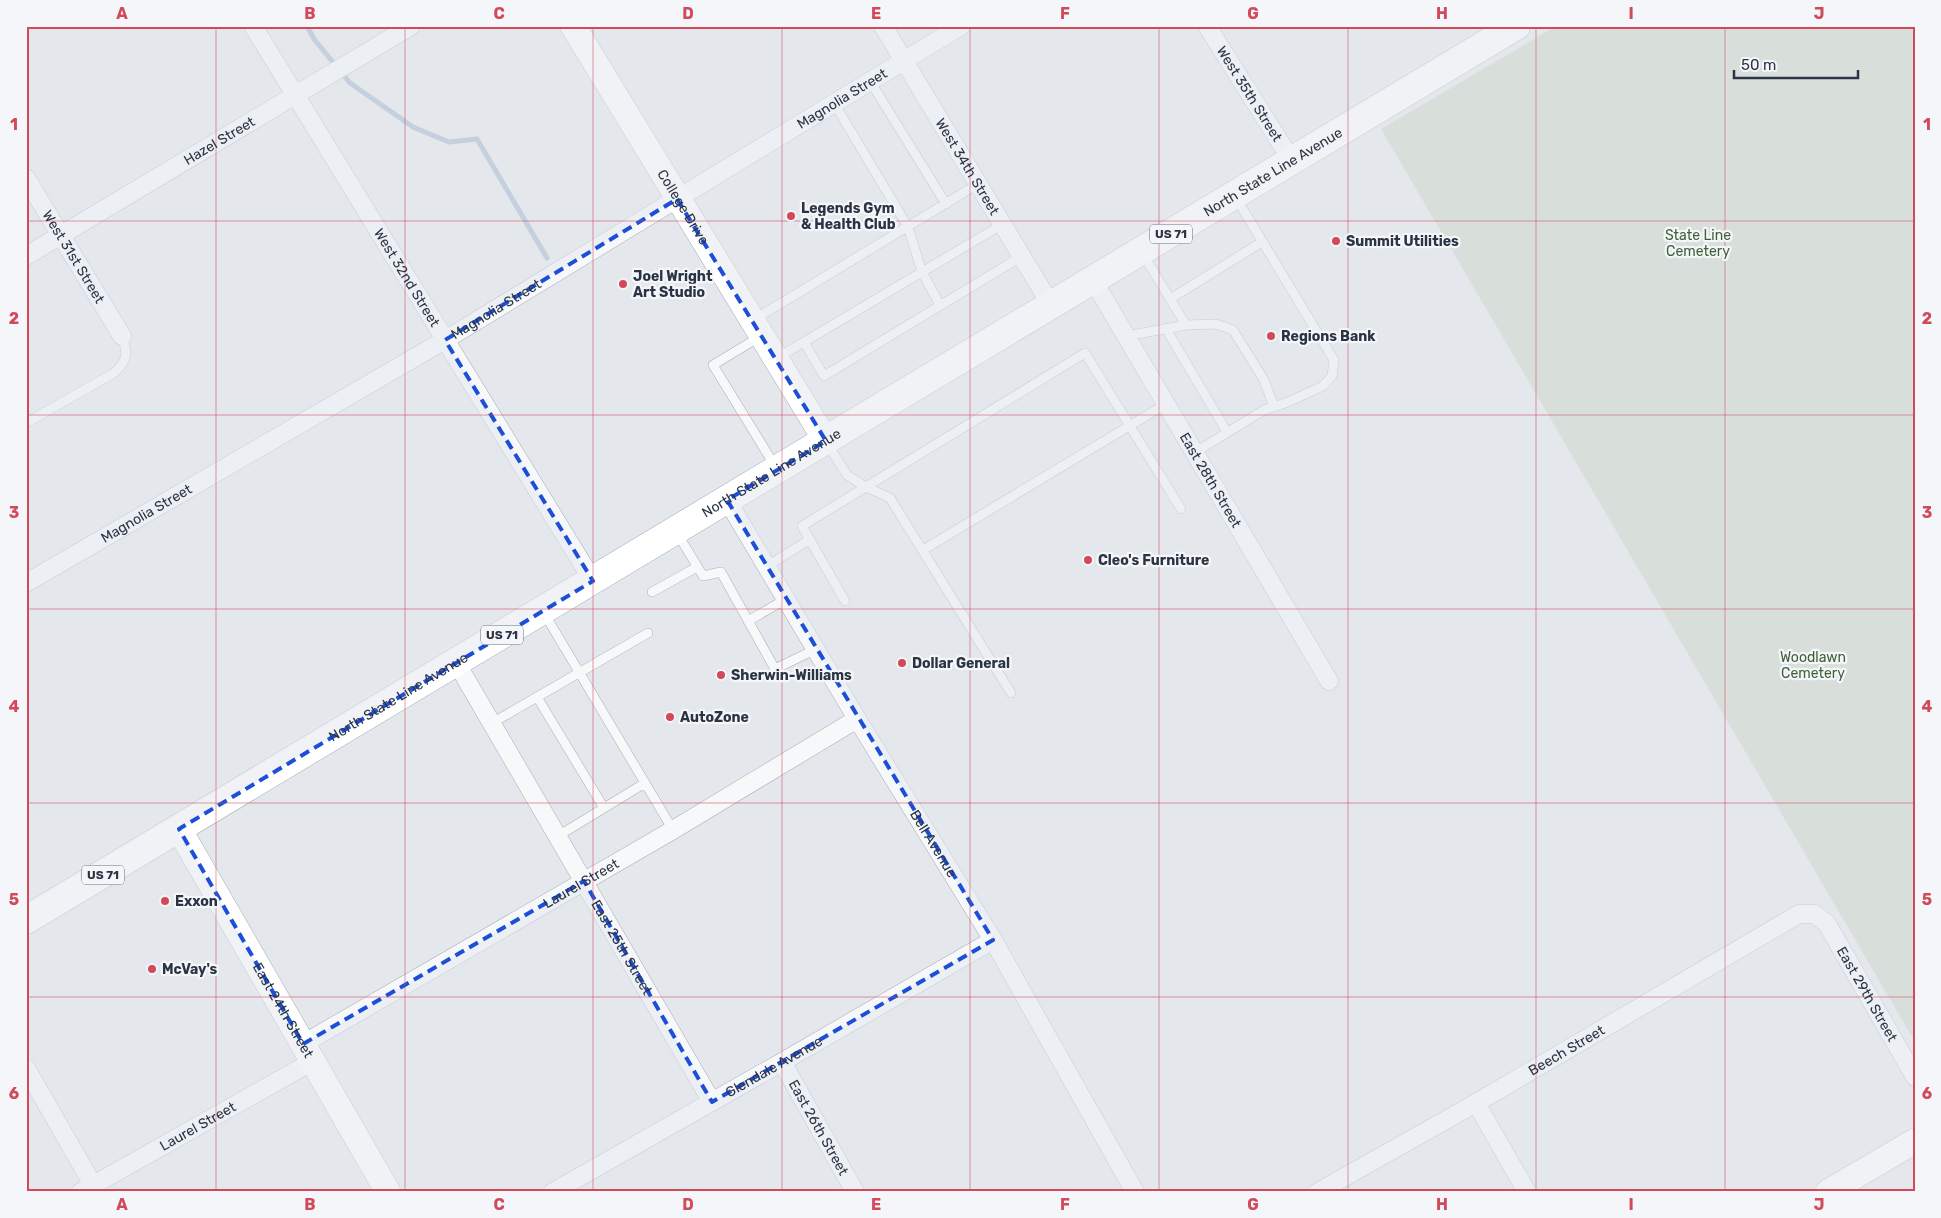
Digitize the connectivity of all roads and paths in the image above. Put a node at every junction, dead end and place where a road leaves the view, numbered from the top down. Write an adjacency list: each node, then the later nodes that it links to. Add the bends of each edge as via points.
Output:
1 (253, 26): 10 (street, West 32nd Street)
2 (411, 26): 10 (street, Hazel Street)
3 (573, 26): 16 (street, College Drive)
4 (883, 26): 8 (street, West 34th Street)
5 (961, 26): 8 (street, Magnolia Street)
6 (1207, 26): 12 (street, West 35th Street)
7 (1516, 26): 12 (main road, North State Line Avenue / US 71)
8 (904, 60): 9 (street, Magnolia Street); 14 (street, West 34th Street)
9 (870, 81): 11 (street, Magnolia Street); 17 (lane)
10 (295, 95): 20 (street, Hazel Street); 35 (street, West 32nd Street)
11 (834, 103): 16 (street, Magnolia Street); 19 (lane)
12 (1292, 161): 15 (main road, North State Line Avenue / US 71)
13 (26, 178): 20 (street, West 31st Street)
14 (978, 184): 17 (lane); 18 (street, West 34th Street)
15 (1234, 196): 21 (lane); 22 (main road, North State Line Avenue / US 71)
16 (677, 199): 31 (street, College Drive); 35 (street, Magnolia Street)
17 (946, 204): 19 (lane)
18 (1003, 224): 24 (street, West 34th Street); 25 (lane)
19 (908, 227): 25 (lane); 31 (lane)
20 (61, 235): 23 (street, Hazel Street); 33 (street, West 31st Street)
21 (1262, 242): 27 (lane); 39 (lane, via 1334,360 1332,376 1323,386)
22 (1142, 251): 26 (main road, North State Line Avenue / US 71); 27 (lane)
23 (26, 256)
24 (1022, 256): 28 (lane); 29 (street, West 34th Street)
25 (922, 272): 28 (lane); 36 (lane)
26 (1093, 280): 29 (main road, North State Line Avenue / US 71); 34 (street, East 28th Street)
27 (1170, 299): 30 (lane)
28 (940, 305): 36 (lane, via 824,376)
29 (1052, 305): 43 (main road, North State Line Avenue / US 71)
30 (1186, 325): 32 (lane); 39 (lane, via 1216,324 1233,330 1264,380)
31 (757, 329): 37 (street, College Drive); 45 (lane, via 713,365)
32 (1166, 329): 34 (lane); 42 (lane)
33 (122, 336): 40 (lane, via 126,358 114,373)
34 (1126, 336): 38 (street, East 28th Street)
35 (445, 340): 54 (street, West 32nd Street); 55 (street, Magnolia Street)
36 (804, 342): 37 (lane)
37 (776, 359): 43 (street, College Drive)
38 (1166, 404): 41 (lane); 44 (street, East 28th Street)
39 (1274, 407): 42 (lane)
40 (26, 424)
41 (1130, 426): 46 (lane, via 1085,353); 48 (lane); 51 (lane)
42 (1227, 432): 44 (lane)
43 (826, 441): 45 (main road, North State Line Avenue / US 71); 46 (lane, via 847,475)
44 (1194, 453): 65 (street, East 28th Street)
45 (778, 470): 47 (main road, North State Line Avenue / US 71)
46 (864, 486): 50 (lane, via 802,526); 51 (lane, via 890,498)
47 (726, 500): 49 (main road, North State Line Avenue / US 71); 52 (street, Bell Avenue)
48 (1181, 509)
49 (675, 531): 53 (lane); 54 (main road, North State Line Avenue / US 71)
50 (810, 540): 52 (lane); 58 (lane)
51 (923, 550): 66 (lane)
52 (767, 566): 57 (street, Bell Avenue)
53 (697, 567): 56 (lane); 60 (lane, via 703,576 721,572)
54 (592, 581): 59 (main road, North State Line Avenue / US 71)
55 (26, 583)
56 (652, 592)
57 (786, 599): 60 (lane); 62 (street, Bell Avenue)
58 (846, 601)
59 (542, 611): 63 (main road, North State Line Avenue / US 71); 64 (lane)
60 (748, 621): 62 (lane, via 775,669)
61 (648, 633): 64 (lane)
62 (816, 649): 68 (street, Bell Avenue)
63 (456, 662): 69 (street, East 25th Street); 72 (main road, North State Line Avenue / US 71)
64 (580, 672): 67 (lane); 70 (lane)
65 (1329, 681)
66 (1011, 693)
67 (537, 697): 69 (lane); 71 (lane)
68 (857, 719): 73 (street, Laurel Street); 78 (street, Bell Avenue)
69 (492, 723): 74 (street, East 25th Street)
70 (645, 783): 71 (lane); 73 (lane)
71 (604, 808): 74 (lane)
72 (179, 829): 77 (main road, North State Line Avenue / US 71); 79 (street, East 24th Street)
73 (673, 830): 75 (street, Laurel Street)
74 (558, 836): 75 (street, East 25th Street)
75 (584, 881): 79 (street, Laurel Street); 83 (street, East 25th Street)
76 (1814, 914): 82 (street, East 29th Street, via 1827,924); 84 (street, Beech Street, via 1807,912 1791,917)
77 (26, 920)
78 (992, 940): 80 (street, Glendale Avenue); 87 (street, Bell Avenue)
79 (308, 1052): 86 (street, Laurel Street); 88 (street, East 24th Street)
80 (782, 1062): 83 (street, Glendale Avenue); 90 (street, East 26th Street)
81 (26, 1068): 86 (street)
82 (1915, 1077)
83 (712, 1102): 89 (street, Glendale Avenue)
84 (1476, 1102): 91 (street, Beech Street); 92 (street)
85 (1915, 1141): 93 (street)
86 (91, 1189)
87 (1132, 1191)
88 (388, 1192)
89 (553, 1192)
90 (855, 1192)
91 (1318, 1192)
92 (1527, 1192)
93 (1828, 1192)

